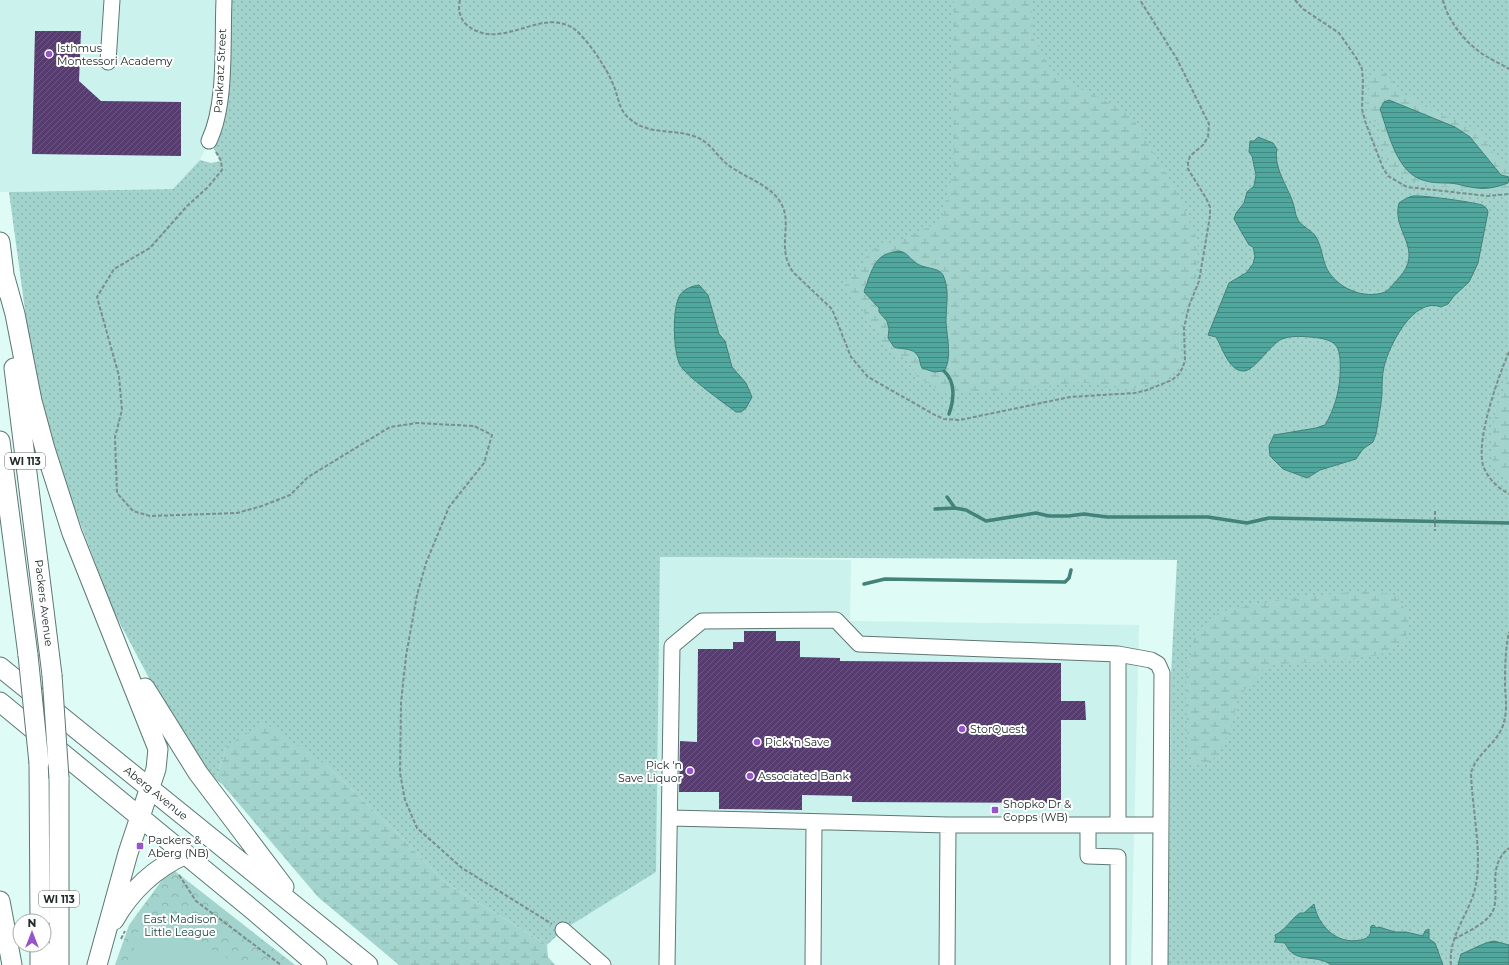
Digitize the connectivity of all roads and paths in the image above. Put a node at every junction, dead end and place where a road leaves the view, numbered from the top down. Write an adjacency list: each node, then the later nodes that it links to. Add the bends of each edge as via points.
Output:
1 (112, 0): 7 (street)
2 (224, 0): 9 (street, Pankratz Street, via 219,107 216,126)
3 (460, 0): 4 (path, via 458,8 464,22 480,33 500,34 545,22 558,22 573,29 582,37 608,74 619,104 630,120 657,132 696,137 704,141 726,164 771,192 785,213 784,250 789,266 832,309 855,364 868,377 936,416 951,420 1070,397 1135,393 1172,380 1183,367 1184,328 1199,281 1210,216 1210,207 1188,169 1188,163 1190,156 1208,137 1209,124 1177,59)
4 (1140, 0)
5 (1295, 0): 10 (path, via 1303,9 1339,33 1357,59 1362,70 1362,110 1388,176 1407,187 1488,196)
6 (1443, 0): 8 (path, via 1447,13 1464,37 1484,55)
7 (108, 62)
8 (1509, 69)
9 (209, 141): 41 (path, via 221,161 222,170 150,248 114,270 97,298 119,376 122,410 115,437 116,493 133,511 150,516 237,512 290,495 308,477 390,427 417,423 474,426 492,435 484,463 449,507 426,564 417,595 401,703 400,773 404,800 418,828 462,868)
10 (1509, 194)
11 (0, 242): 12 (main road, Packers Avenue / WI 113)
12 (5, 278): 18 (main road, via 45,449 72,533); 47 (main road, Packers Avenue / WI 113, bridge, via 52,675 59,778)
13 (1509, 352): 15 (path, via 1494,393 1482,456 1483,466 1489,477 1500,489)
14 (0, 441): 38 (main road, Packers Avenue / WI 113, bridge, via 28,655 39,763)
15 (1509, 494)
16 (1435, 511): 17 (path)
17 (1435, 531)
18 (104, 611): 25 (main road, via 157,744 158,764); 39 (main road, via 152,703 198,773)
19 (1509, 632): 42 (path, via 1505,660 1504,724 1496,738 1472,766 1470,773 1477,874 1471,899)
20 (1118, 654): 27 (street, via 859,644 836,620 702,621 672,646); 31 (street); 32 (street, via 1151,660 1158,664 1162,672)
21 (0, 667): 24 (main road, Aberg Avenue)
22 (0, 679): 24 (main road, via 83,744)
23 (0, 702): 26 (main road)
24 (100, 750): 25 (main road, Aberg Avenue)
25 (149, 787): 26 (main road); 39 (main road, Aberg Avenue)
26 (140, 816): 34 (main road); 43 (main road, via 115,896)
27 (670, 818): 28 (street); 52 (street)
28 (814, 822): 29 (street); 53 (street)
29 (948, 825): 30 (street); 54 (street)
30 (1088, 825): 31 (street); 55 (street, via 1088,856 1118,857)
31 (1118, 825): 32 (street)
32 (1161, 825): 56 (street)
33 (1509, 848): 42 (path, via 1498,862 1493,911 1481,923)
34 (186, 854): 43 (main road, via 155,872 132,894 120,910); 49 (main road)
35 (178, 873): 36 (path)
36 (173, 877)
37 (0, 901): 45 (main road)
38 (40, 913)
39 (305, 913): 50 (main road, Aberg Avenue)
40 (128, 924): 43 (path)
41 (562, 930): 51 (street)
42 (1453, 939): 57 (path, via 1450,949)
43 (112, 942): 48 (main road)
44 (40, 953): 46 (main road)
45 (12, 965)
46 (40, 965)
47 (59, 965)
48 (97, 965)
49 (317, 965)
50 (368, 965)
51 (603, 965)
52 (667, 965)
53 (813, 965)
54 (947, 965)
55 (1118, 965)
56 (1160, 965)
57 (1451, 965)

